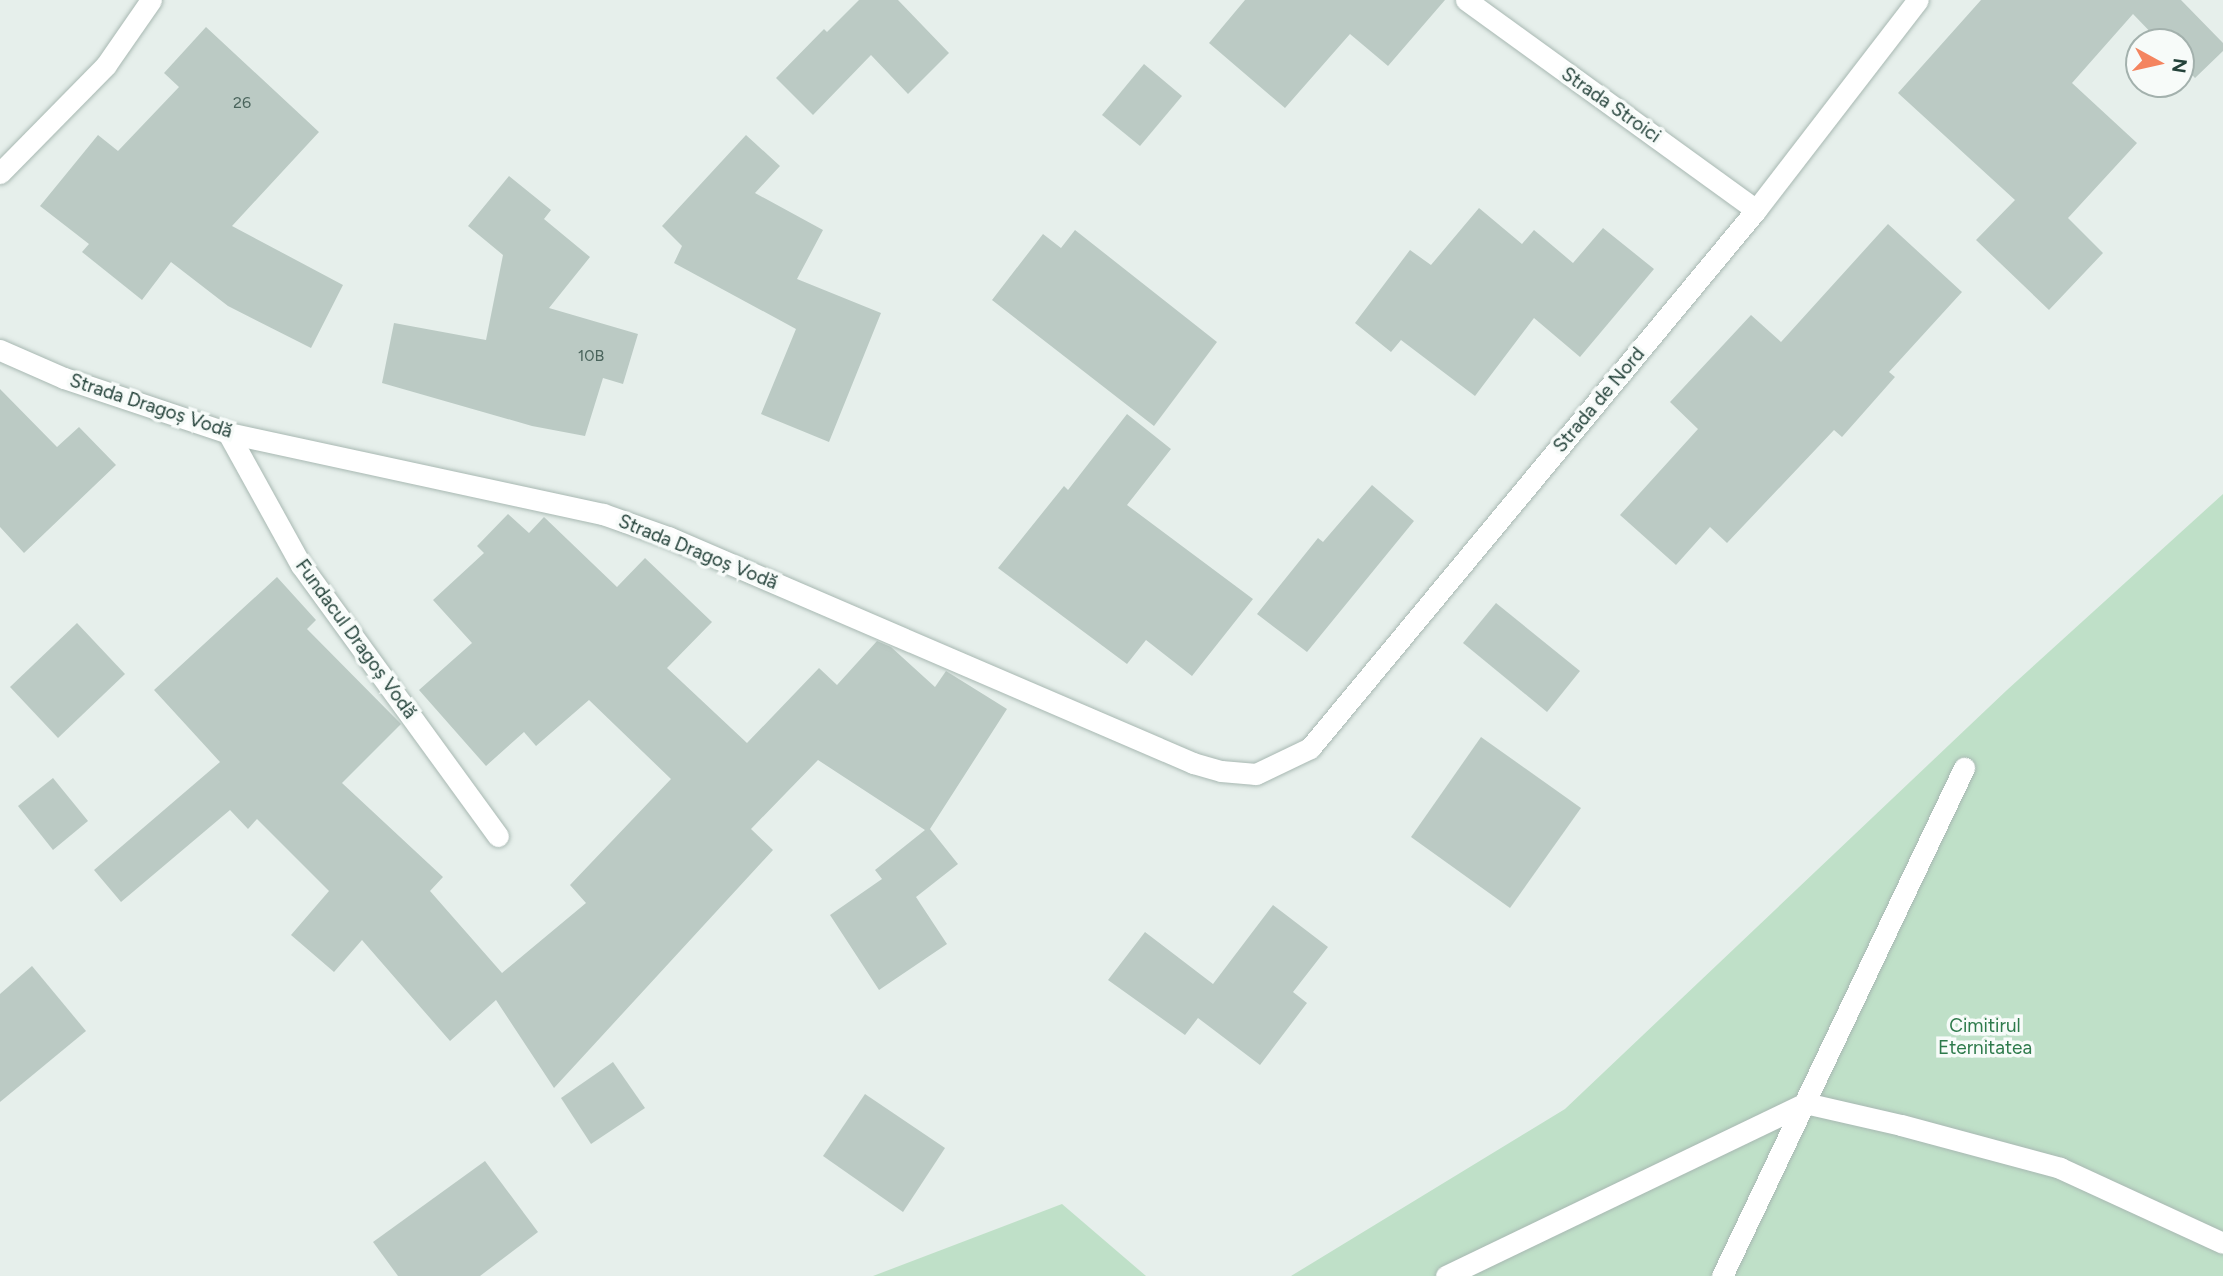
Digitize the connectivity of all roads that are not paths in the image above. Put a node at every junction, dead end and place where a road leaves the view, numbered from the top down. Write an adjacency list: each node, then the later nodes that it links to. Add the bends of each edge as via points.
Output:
1 (151, 0): 4 (street, via 106,65)
2 (1466, 0): 5 (street, Strada Stroici)
3 (1918, 0): 5 (street, Strada de Nord)
4 (0, 173)
5 (1756, 210): 9 (street, Strada de Nord, via 1310,748)
6 (0, 350): 7 (street, Strada Dragoș Vodă)
7 (228, 433): 9 (street, Strada Dragoș Vodă, via 603,514 668,537 1193,763); 10 (street, Fundacul Dragoș Vodă, via 301,565)
8 (1964, 768): 11 (street)
9 (1256, 774)
10 (498, 836)
11 (1804, 1103): 12 (street, via 2060,1168); 13 (street); 14 (street)
12 (2223, 1243)
13 (1446, 1276)
14 (1722, 1276)

